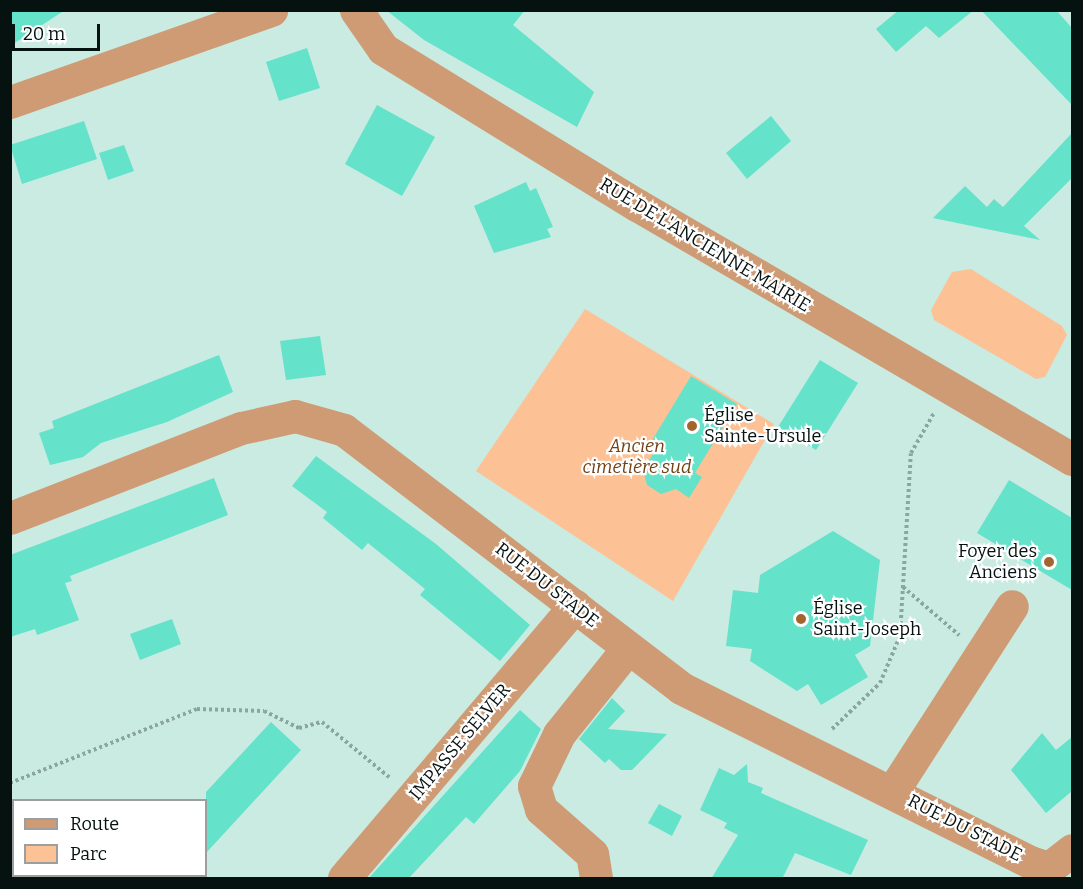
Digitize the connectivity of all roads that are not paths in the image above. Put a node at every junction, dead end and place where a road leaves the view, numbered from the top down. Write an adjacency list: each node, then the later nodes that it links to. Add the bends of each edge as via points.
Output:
1 (271, 10): 3 (street)
2 (356, 10): 4 (street, RUE DE L'ANCIENNE MAIRIE, via 383,49 948,389)
3 (10, 102)
4 (1072, 459)
5 (10, 518): 6 (street, RUE DU STADE, via 241,428 295,416 344,430)
6 (575, 606): 8 (street, RUE DU STADE); 11 (street, IMPASSE SELVER)
7 (1012, 606): 9 (street)
8 (628, 648): 9 (street, RUE DU STADE, via 681,688); 12 (street, via 559,734 534,786 541,809 592,854)
9 (892, 792): 10 (street, RUE DU STADE)
10 (1058, 866)
11 (344, 879)
12 (596, 879)

